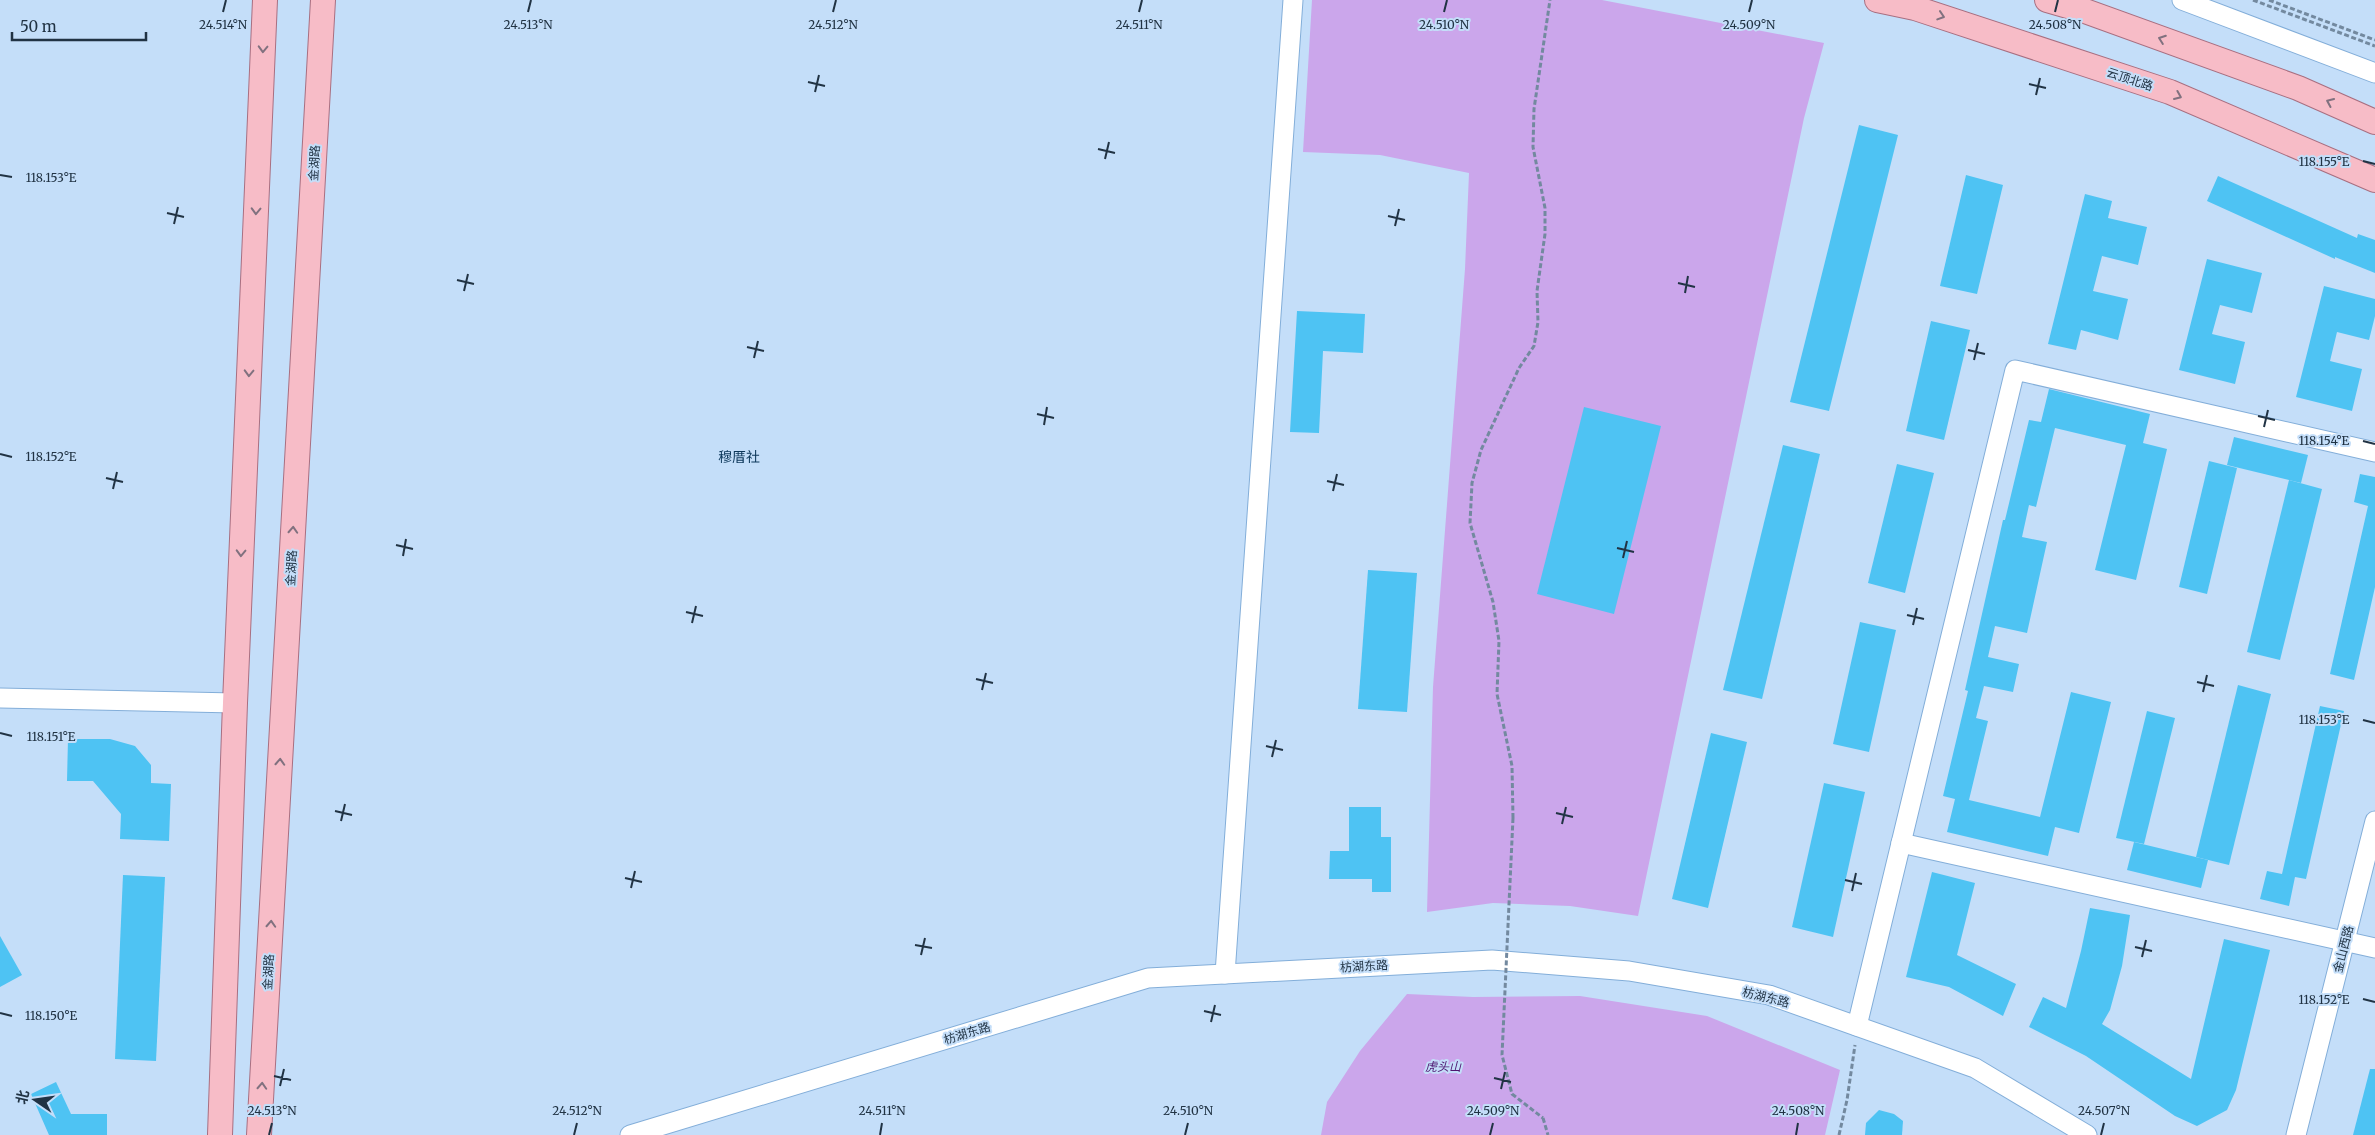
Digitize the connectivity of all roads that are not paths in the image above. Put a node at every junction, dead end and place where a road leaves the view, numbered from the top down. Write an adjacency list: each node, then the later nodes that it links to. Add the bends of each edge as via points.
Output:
1 (265, 0): 12 (main road, one-way to 12)
2 (323, 0): 20 (main road, 金湖路, one-way to 2)
3 (1293, 0): 17 (street)
4 (1877, 0): 9 (main road, 云顶北路, one-way to 9, via 1915,8 2170,92)
5 (2047, 0): 8 (main road, one-way to 5, via 2298,88)
6 (2182, 0): 7 (street)
7 (2375, 73)
8 (2375, 122)
9 (2375, 180)
10 (2375, 452): 14 (street, via 2015,370)
11 (0, 698): 12 (street)
12 (235, 703): 19 (main road)
13 (2375, 821): 15 (street, 金山西路)
14 (1901, 843): 15 (street); 18 (street)
15 (2345, 941): 16 (street); 23 (street, 金山西路)
16 (2375, 948)
17 (1225, 974): 18 (street, 枋湖东路, via 1492,960 1629,971 1769,995); 21 (street, 枋湖东路, via 1148,978)
18 (1857, 1026): 22 (street, 枋湖东路, via 1975,1068)
19 (220, 1135)
20 (259, 1135)
21 (630, 1135)
22 (2087, 1135)
23 (2296, 1135)

